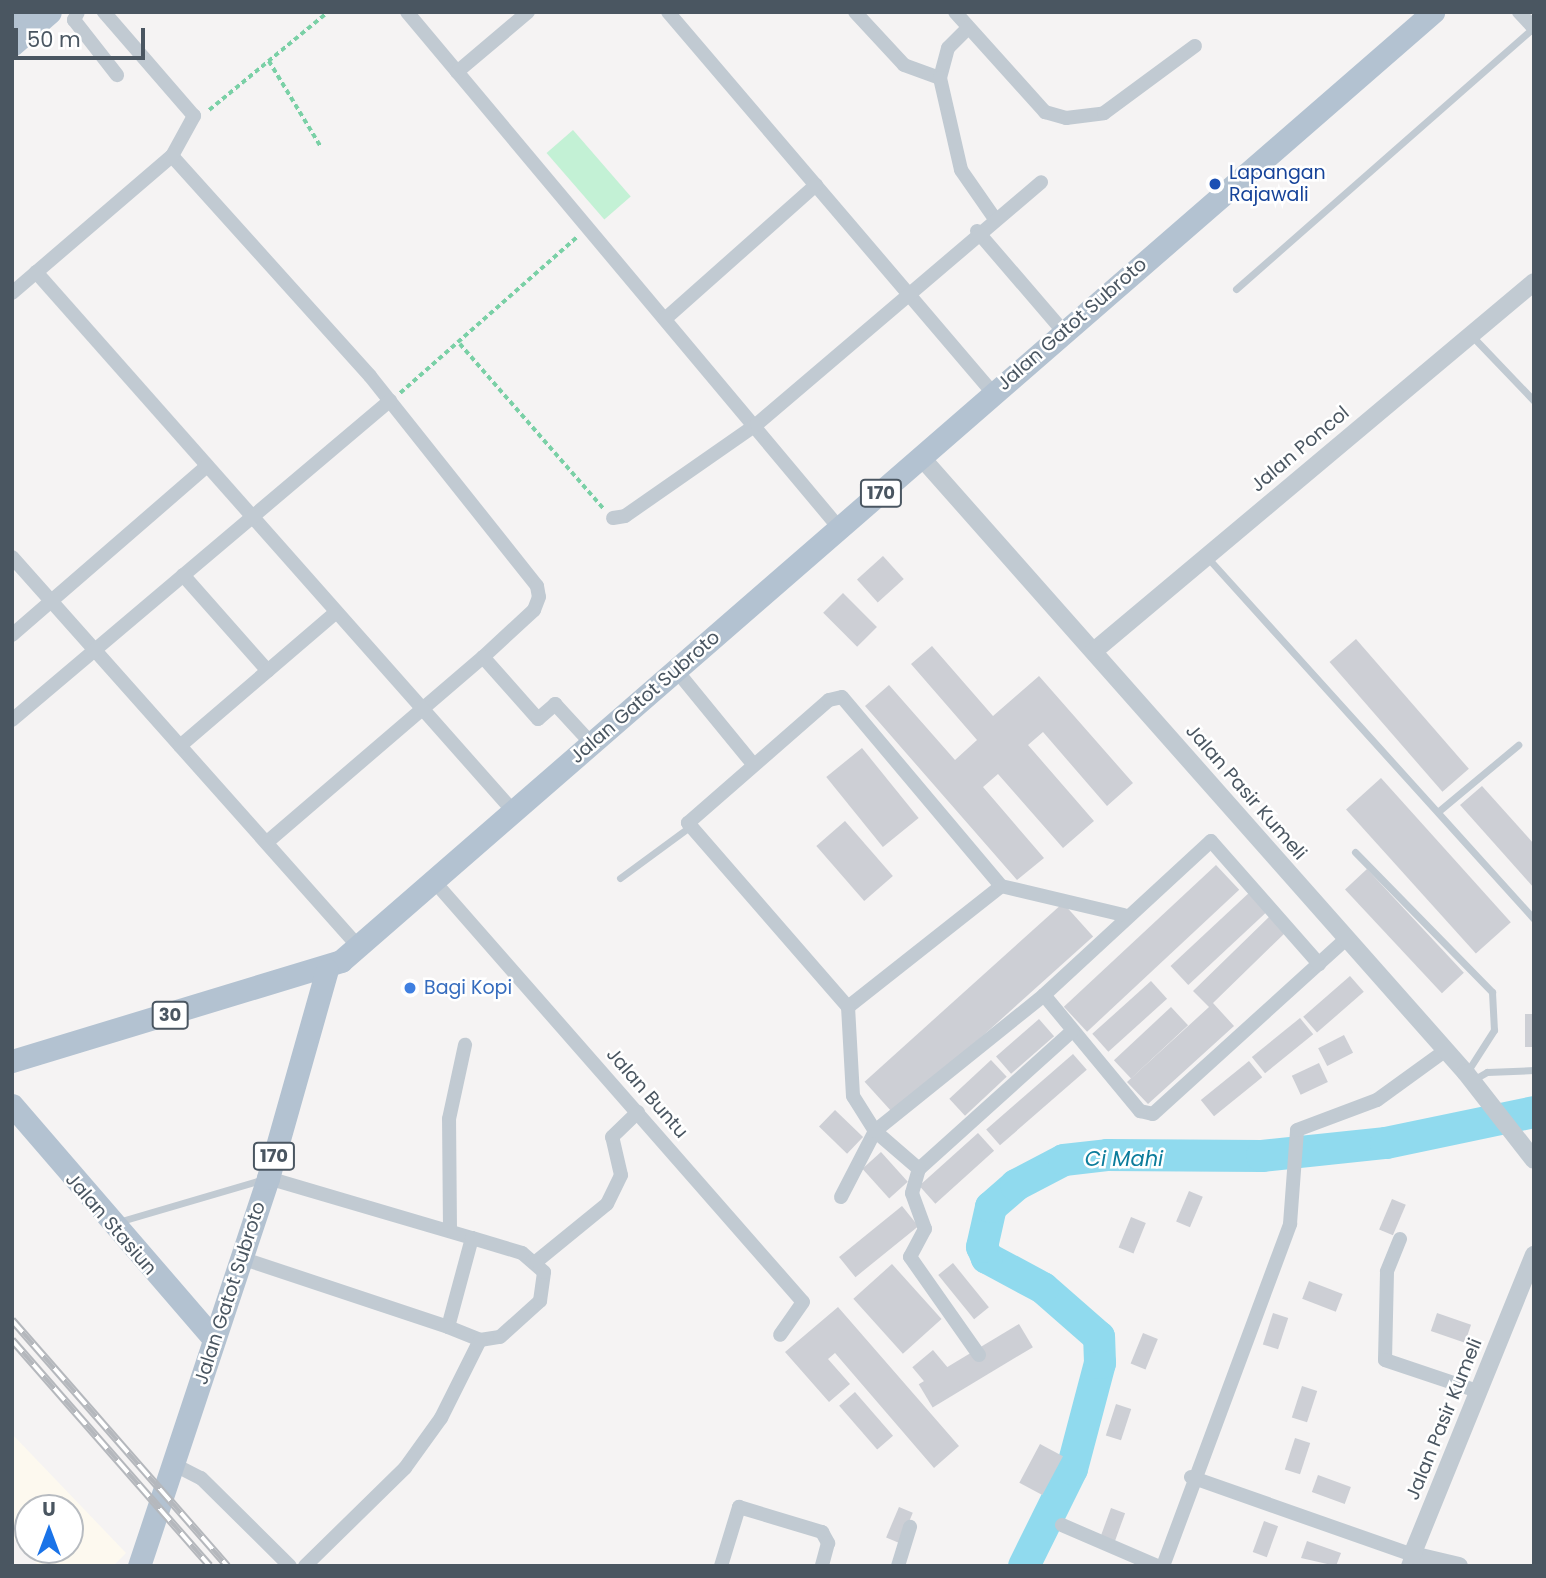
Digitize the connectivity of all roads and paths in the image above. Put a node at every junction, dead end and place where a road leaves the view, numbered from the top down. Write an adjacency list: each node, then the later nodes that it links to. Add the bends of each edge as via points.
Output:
1 (21, 12): 13 (main road)
2 (50, 12): 16 (main road)
3 (78, 12): 20 (street, via 74,20)
4 (104, 12): 22 (street)
5 (328, 12): 18 (path)
6 (407, 12): 19 (street)
7 (528, 12): 19 (street)
8 (668, 12): 26 (street)
9 (855, 12): 21 (street, via 904,65)
10 (955, 12): 14 (street)
11 (1433, 12): 36 (main road, Jalan Gatot Subroto / 170)
12 (1519, 12): 15 (street)
13 (12, 20)
14 (968, 28): 17 (street, via 1045,112 1066,118 1104,113); 21 (street, via 948,48)
15 (1534, 28): 32 (lane)
16 (12, 45)
17 (1195, 46)
18 (269, 61): 22 (path); 23 (path)
19 (457, 72): 28 (street)
20 (117, 75)
21 (940, 78): 27 (street, via 961,170)
22 (194, 116): 24 (street)
23 (321, 146)
24 (172, 156): 30 (street); 40 (street)
25 (1041, 182): 27 (street)
26 (816, 185): 33 (street); 35 (street)
27 (993, 216): 29 (street)
28 (587, 228): 35 (street); 38 (path)
29 (976, 231): 33 (street); 36 (street)
30 (36, 272): 34 (street); 44 (street)
31 (1534, 282): 37 (street, Jalan Poncol)
32 (1236, 289)
33 (906, 291): 39 (street); 42 (street)
34 (12, 293)
35 (665, 318): 42 (street)
36 (1063, 331): 39 (main road, Jalan Gatot Subroto / 170)
37 (1471, 335): 41 (lane); 48 (street, Jalan Poncol)
38 (460, 344): 40 (path); 46 (path)
39 (993, 393): 43 (main road, Jalan Gatot Subroto / 170)
40 (390, 401): 45 (street); 56 (street, via 537,586 534,610)
41 (1534, 401)
42 (757, 424): 46 (street, via 625,516); 47 (street)
43 (921, 457): 47 (main road, Jalan Gatot Subroto / 170); 54 (street, Jalan Pasir Kumeli)
44 (207, 466): 45 (street); 51 (street)
45 (250, 516): 50 (street); 52 (street)
46 (613, 518)
47 (841, 529): 57 (main road, Jalan Gatot Subroto / 170)
48 (1205, 555): 54 (street, Jalan Poncol); 65 (lane)
49 (12, 556): 51 (street)
50 (183, 575): 55 (street); 58 (street)
51 (51, 603): 53 (street); 55 (street)
52 (334, 614): 58 (street); 59 (street)
53 (12, 635)
54 (1094, 651): 75 (street, Jalan Pasir Kumeli)
55 (94, 652): 60 (street); 63 (street)
56 (483, 657): 59 (street); 61 (street, via 538,719 555,705)
57 (676, 670): 61 (main road, Jalan Gatot Subroto / 170); 64 (street)
58 (268, 671): 63 (street)
59 (422, 706): 66 (street); 68 (street)
60 (12, 720)
61 (591, 743): 66 (main road, Jalan Gatot Subroto / 170)
62 (1518, 745): 65 (lane)
63 (180, 746): 68 (street)
64 (753, 764): 67 (street, via 690,817); 72 (street, via 829,700 842,698)
65 (1440, 810): 74 (lane)
66 (513, 811): 71 (main road, Jalan Gatot Subroto / 170)
67 (688, 828): 70 (lane); 81 (street)
68 (267, 842): 76 (street)
69 (1356, 852): 88 (lane, via 1492,992 1494,1031)
70 (620, 878)
71 (433, 880): 76 (main road, Jalan Gatot Subroto / 170); 90 (street, Jalan Buntu)
72 (1001, 887): 73 (street); 81 (street)
73 (1124, 915): 77 (street, via 1211,842); 80 (street)
74 (1534, 919)
75 (1347, 938): 77 (street); 85 (street, Jalan Pasir Kumeli)
76 (359, 946): 78 (main road, Jalan Gatot Subroto / 170)
77 (1319, 964): 83 (street, via 1153,1114 1140,1111)
78 (327, 970): 79 (main road, 30); 82 (main road, Jalan Gatot Subroto / 170)
79 (281, 982): 82 (main road, via 309,998); 86 (main road, 30)
80 (1044, 995): 83 (street); 91 (street)
81 (848, 1007): 91 (street, via 853,1096)
82 (314, 1023): 94 (main road, Jalan Gatot Subroto / 170)
83 (1072, 1031): 93 (street)
84 (465, 1045): 97 (street, via 449,1119)
85 (1446, 1050): 88 (street, Jalan Pasir Kumeli); 110 (street, via 1363,1107 1299,1126 1290,1224)
86 (12, 1061)
87 (1534, 1070): 88 (lane, via 1487,1072)
88 (1473, 1082): 92 (street, Jalan Pasir Kumeli)
89 (12, 1105): 96 (main road, Jalan Stasiun)
90 (638, 1112): 102 (street, via 612,1137 621,1175 607,1204); 104 (street, Jalan Buntu, via 803,1302)
91 (875, 1131): 93 (street); 95 (street)
92 (1534, 1160)
93 (919, 1169): 107 (street, via 912,1193 925,1229 910,1257)
94 (268, 1178): 96 (lane); 97 (street); 101 (main road, Jalan Gatot Subroto / 170)
95 (841, 1197)
96 (109, 1225): 105 (main road, Jalan Stasiun)
97 (450, 1230): 98 (street)
98 (472, 1238): 102 (street); 103 (street)
99 (1400, 1239): 108 (street, via 1387,1272 1385,1360)
100 (1534, 1255): 108 (street, Jalan Pasir Kumeli)
101 (241, 1258): 103 (street); 105 (main road, Jalan Gatot Subroto / 170)
102 (537, 1261): 106 (street, via 544,1272 540,1301 513,1331)
103 (448, 1327): 106 (street)
104 (780, 1335)
105 (214, 1339): 109 (main road, Jalan Gatot Subroto / 170)
106 (480, 1340): 116 (street, via 441,1418 405,1468)
107 (979, 1355)
108 (1477, 1391): 113 (street, Jalan Pasir Kumeli)
109 (175, 1465): 114 (main road, Jalan Gatot Subroto / 170); 115 (street, via 201,1478)
110 (1191, 1477): 113 (street); 121 (street)
111 (1062, 1525): 120 (street)
112 (910, 1527): 119 (street)
113 (1410, 1560): 122 (street)
114 (142, 1565)
115 (290, 1566)
116 (305, 1566)
117 (721, 1566): 118 (street, via 740,1507 822,1532 828,1543)
118 (822, 1566)
119 (898, 1566)
120 (1157, 1566)
121 (1163, 1566)
122 (1459, 1566)

